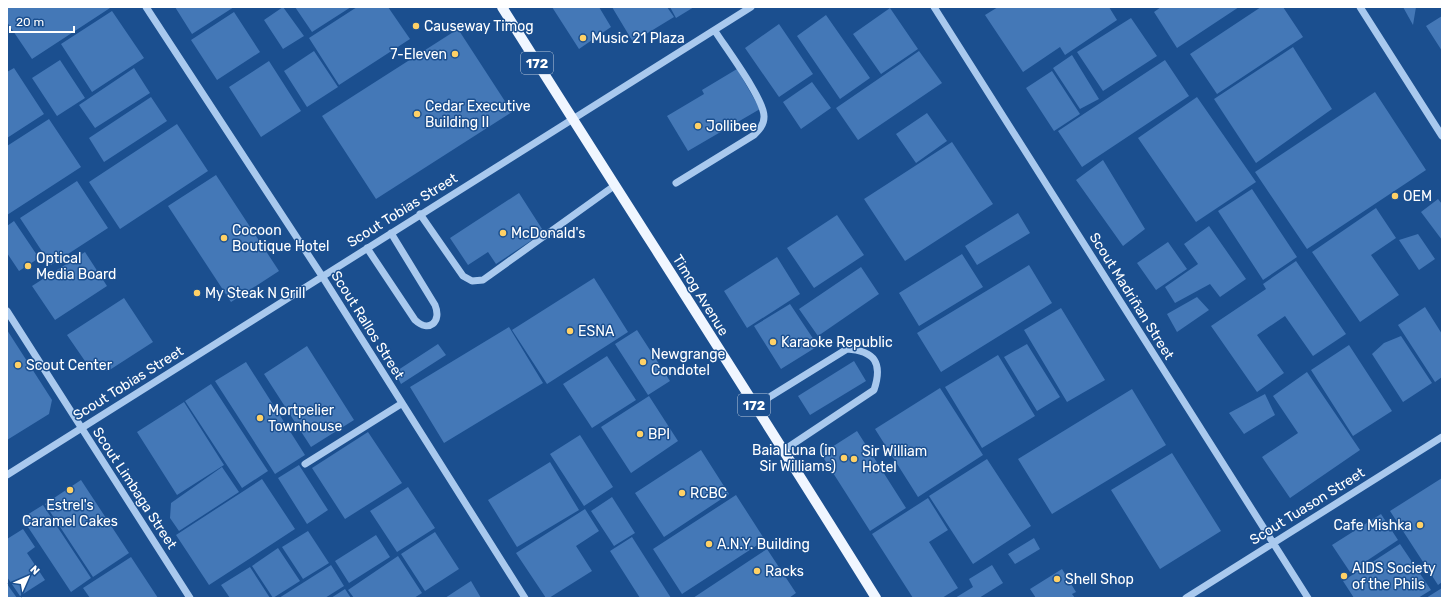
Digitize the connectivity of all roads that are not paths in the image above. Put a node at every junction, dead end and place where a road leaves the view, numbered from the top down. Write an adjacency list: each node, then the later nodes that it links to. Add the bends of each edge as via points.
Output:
1 (146, 7): 14 (street, Scout Rallos Street)
2 (502, 7): 7 (main road, Timog Avenue / 172)
3 (752, 7): 6 (street, Scout Tobias Street)
4 (934, 7): 23 (street, Scout Madriñan Street)
5 (1360, 7): 8 (street)
6 (715, 31): 7 (street, Scout Tobias Street); 9 (street, via 759,100 764,116 762,127 754,135)
7 (572, 118): 10 (main road, Timog Avenue / 172); 11 (street, Scout Tobias Street)
8 (1442, 136)
9 (676, 183)
10 (614, 186): 11 (street, via 483,280 472,281 462,276); 17 (main road, Timog Avenue / 172)
11 (420, 214): 12 (street, Scout Tobias Street)
12 (391, 233): 13 (street, Scout Tobias Street); 13 (street, via 438,311 433,324 421,325 415,320)
13 (367, 248): 14 (street, Scout Tobias Street)
14 (322, 276): 16 (street, Scout Rallos Street); 18 (street, Scout Tobias Street)
15 (7, 311): 18 (street, Scout Limbaga Street)
16 (401, 404): 21 (street); 25 (street, Scout Rallos Street)
17 (755, 406): 20 (main road, Timog Avenue / 172); 20 (street, via 847,349 863,350 875,360 879,375 874,390)
18 (81, 429): 22 (street, Scout Tobias Street); 24 (street, Scout Limbaga Street)
19 (1442, 436): 23 (street, Scout Tuason Street)
20 (784, 450): 26 (main road, Timog Avenue / 172)
21 (305, 464)
22 (7, 475)
23 (1273, 543): 27 (street, Scout Tuason Street); 28 (street, Scout Madriñan Street)
24 (190, 598)
25 (525, 598)
26 (876, 598)
27 (1186, 598)
28 (1308, 598)

